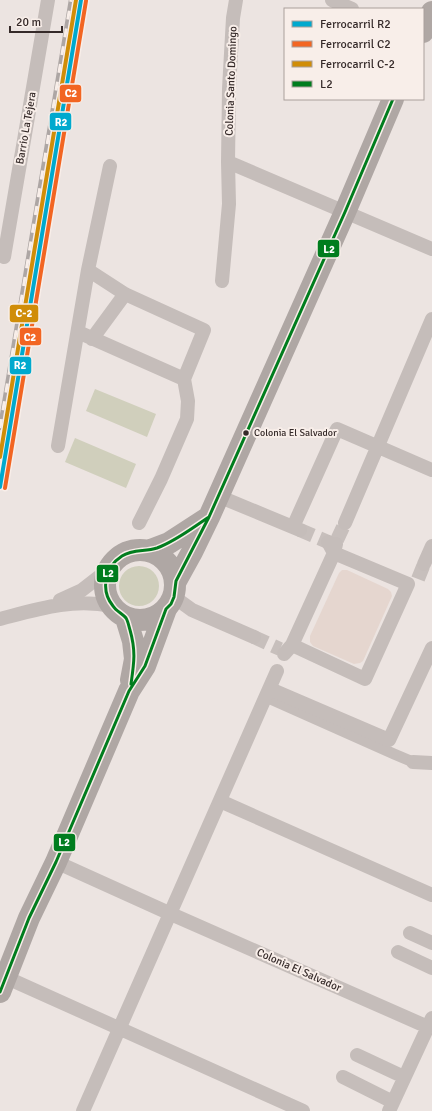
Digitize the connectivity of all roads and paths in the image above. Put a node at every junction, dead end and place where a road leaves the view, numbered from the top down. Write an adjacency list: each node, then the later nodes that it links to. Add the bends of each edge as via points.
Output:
1 (48, 0): 12 (street, Barrio La Tejera)
2 (236, 0): 8 (street, Colonia Santo Domingo, via 229,89)
3 (332, 0): 4 (street)
4 (350, 8)
5 (432, 12): 6 (highway)
6 (424, 30)
7 (394, 100): 10 (highway)
8 (228, 162): 10 (street); 14 (street, Colonia Santo Domingo, via 229,204)
9 (110, 166): 13 (street)
10 (345, 212): 11 (street); 23 (highway)
11 (432, 249)
12 (4, 257)
13 (88, 270): 15 (street); 17 (street)
14 (222, 281)
15 (125, 294): 18 (street); 19 (street, via 204,330)
16 (432, 319): 21 (street)
17 (78, 332): 18 (street); 20 (street)
18 (92, 339): 19 (street)
19 (184, 379): 25 (street, via 188,401 187,419)
20 (58, 446)
21 (377, 446): 22 (street); 23 (street, via 337,429 297,529); 26 (street)
22 (432, 470)
23 (218, 496): 24 (highway)
24 (209, 517): 28 (highway, via 169,542); 31 (highway)
25 (139, 522)
26 (345, 523)
27 (432, 546): 29 (street)
28 (148, 551): 30 (highway, via 126,553 113,562); 31 (highway, via 155,553 171,567)
29 (424, 564)
30 (109, 569): 32 (street, via 82,590); 33 (highway, via 105,584 108,599)
31 (172, 596): 33 (highway, via 159,615 152,619 134,620); 35 (street, via 192,610); 39 (highway, via 145,666)
32 (46, 607): 33 (street, via 76,602 95,603); 34 (street)
33 (119, 612): 39 (highway, via 133,641 135,659)
34 (2, 619)
35 (254, 637)
36 (432, 648): 40 (street, via 389,740)
37 (285, 650): 37 (street, via 365,679 408,584 333,545)
38 (277, 670): 40 (street)
39 (129, 691): 44 (highway)
40 (268, 693): 41 (street); 43 (street)
41 (414, 762): 42 (street)
42 (432, 763)
43 (220, 801): 45 (street); 46 (street)
44 (56, 862): 46 (street, Colonia El Salvador); 51 (highway, via 29,918)
45 (432, 895)
46 (171, 914): 52 (street, Colonia El Salvador); 53 (street)
47 (410, 933): 48 (street)
48 (432, 943)
49 (398, 952): 50 (street)
50 (432, 968)
51 (3, 984): 53 (street)
52 (430, 1022): 55 (street, Colonia El Salvador)
53 (119, 1028): 58 (street); 59 (street)
54 (357, 1055): 55 (street)
55 (404, 1076): 57 (street, Colonia El Salvador)
56 (343, 1077): 57 (street, Colonia El Salvador)
57 (391, 1106)
58 (83, 1111)
59 (303, 1111)

